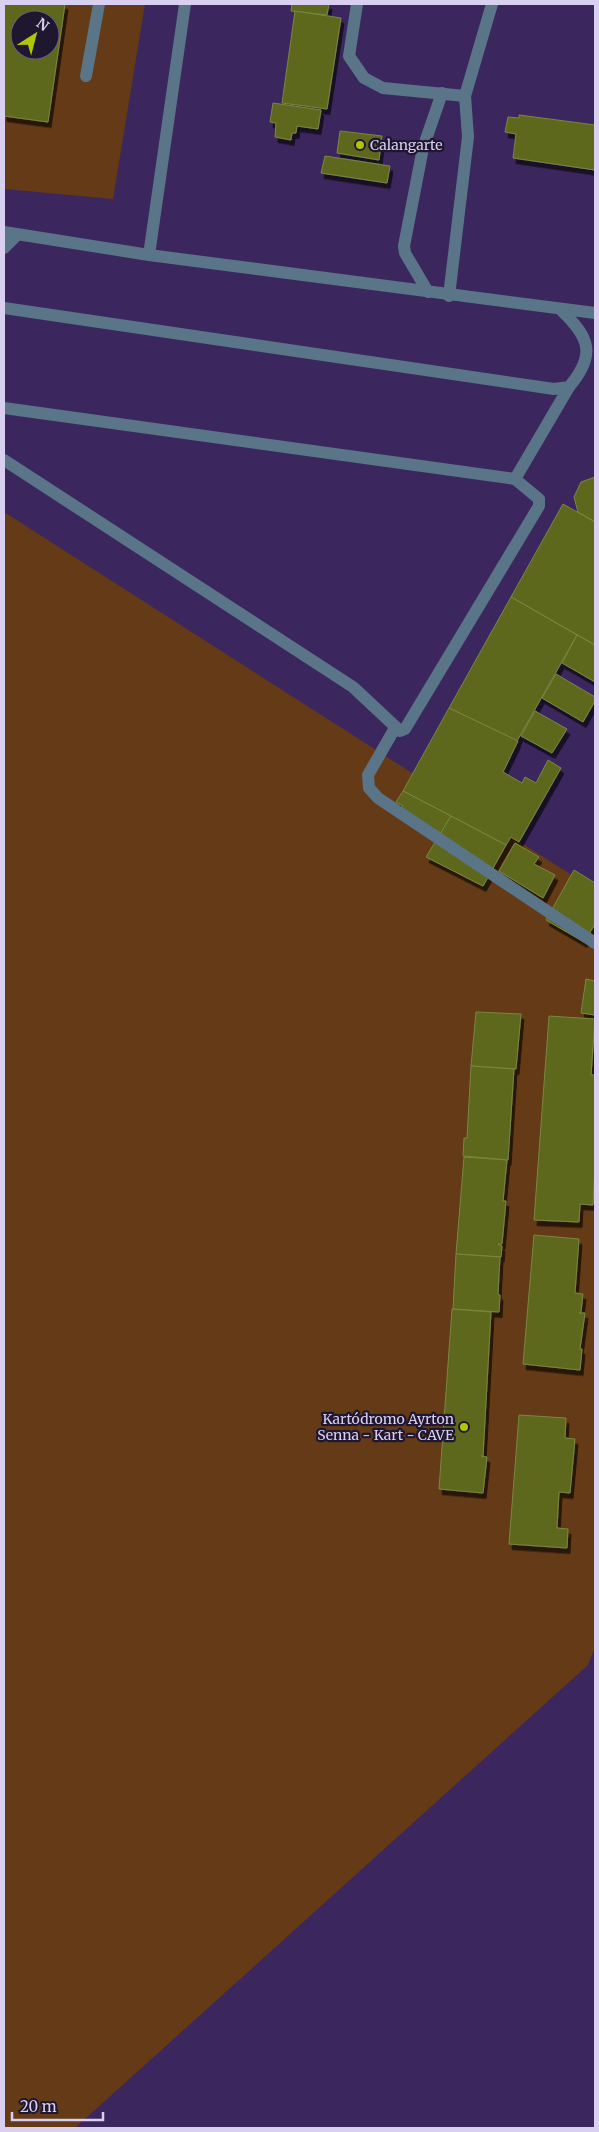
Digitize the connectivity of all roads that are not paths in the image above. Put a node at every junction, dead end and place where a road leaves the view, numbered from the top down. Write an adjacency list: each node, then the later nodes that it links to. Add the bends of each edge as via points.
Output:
1 (99, 4): 5 (lane)
2 (185, 4): 11 (lane)
3 (357, 4): 6 (lane, via 349,56 364,78 383,88)
4 (492, 4): 7 (lane)
5 (86, 76)
6 (442, 93): 7 (lane); 12 (lane, via 423,148 404,246)
7 (465, 96): 13 (lane, via 468,137)
8 (4, 232): 9 (lane)
9 (17, 235): 10 (lane); 11 (lane)
10 (4, 248)
11 (149, 255): 12 (lane)
12 (428, 292): 13 (lane)
13 (449, 296): 15 (lane)
14 (4, 308): 18 (lane, via 544,388)
15 (562, 311): 16 (lane); 17 (lane)
16 (595, 313)
17 (590, 340): 18 (lane, via 581,373)
18 (569, 387): 21 (lane)
19 (4, 408): 21 (lane)
20 (4, 460): 22 (lane, via 353,687)
21 (515, 479): 22 (lane, via 539,499 539,506 405,729 400,731)
22 (396, 728): 23 (lane, via 368,775 369,788 378,798)
23 (595, 943)

